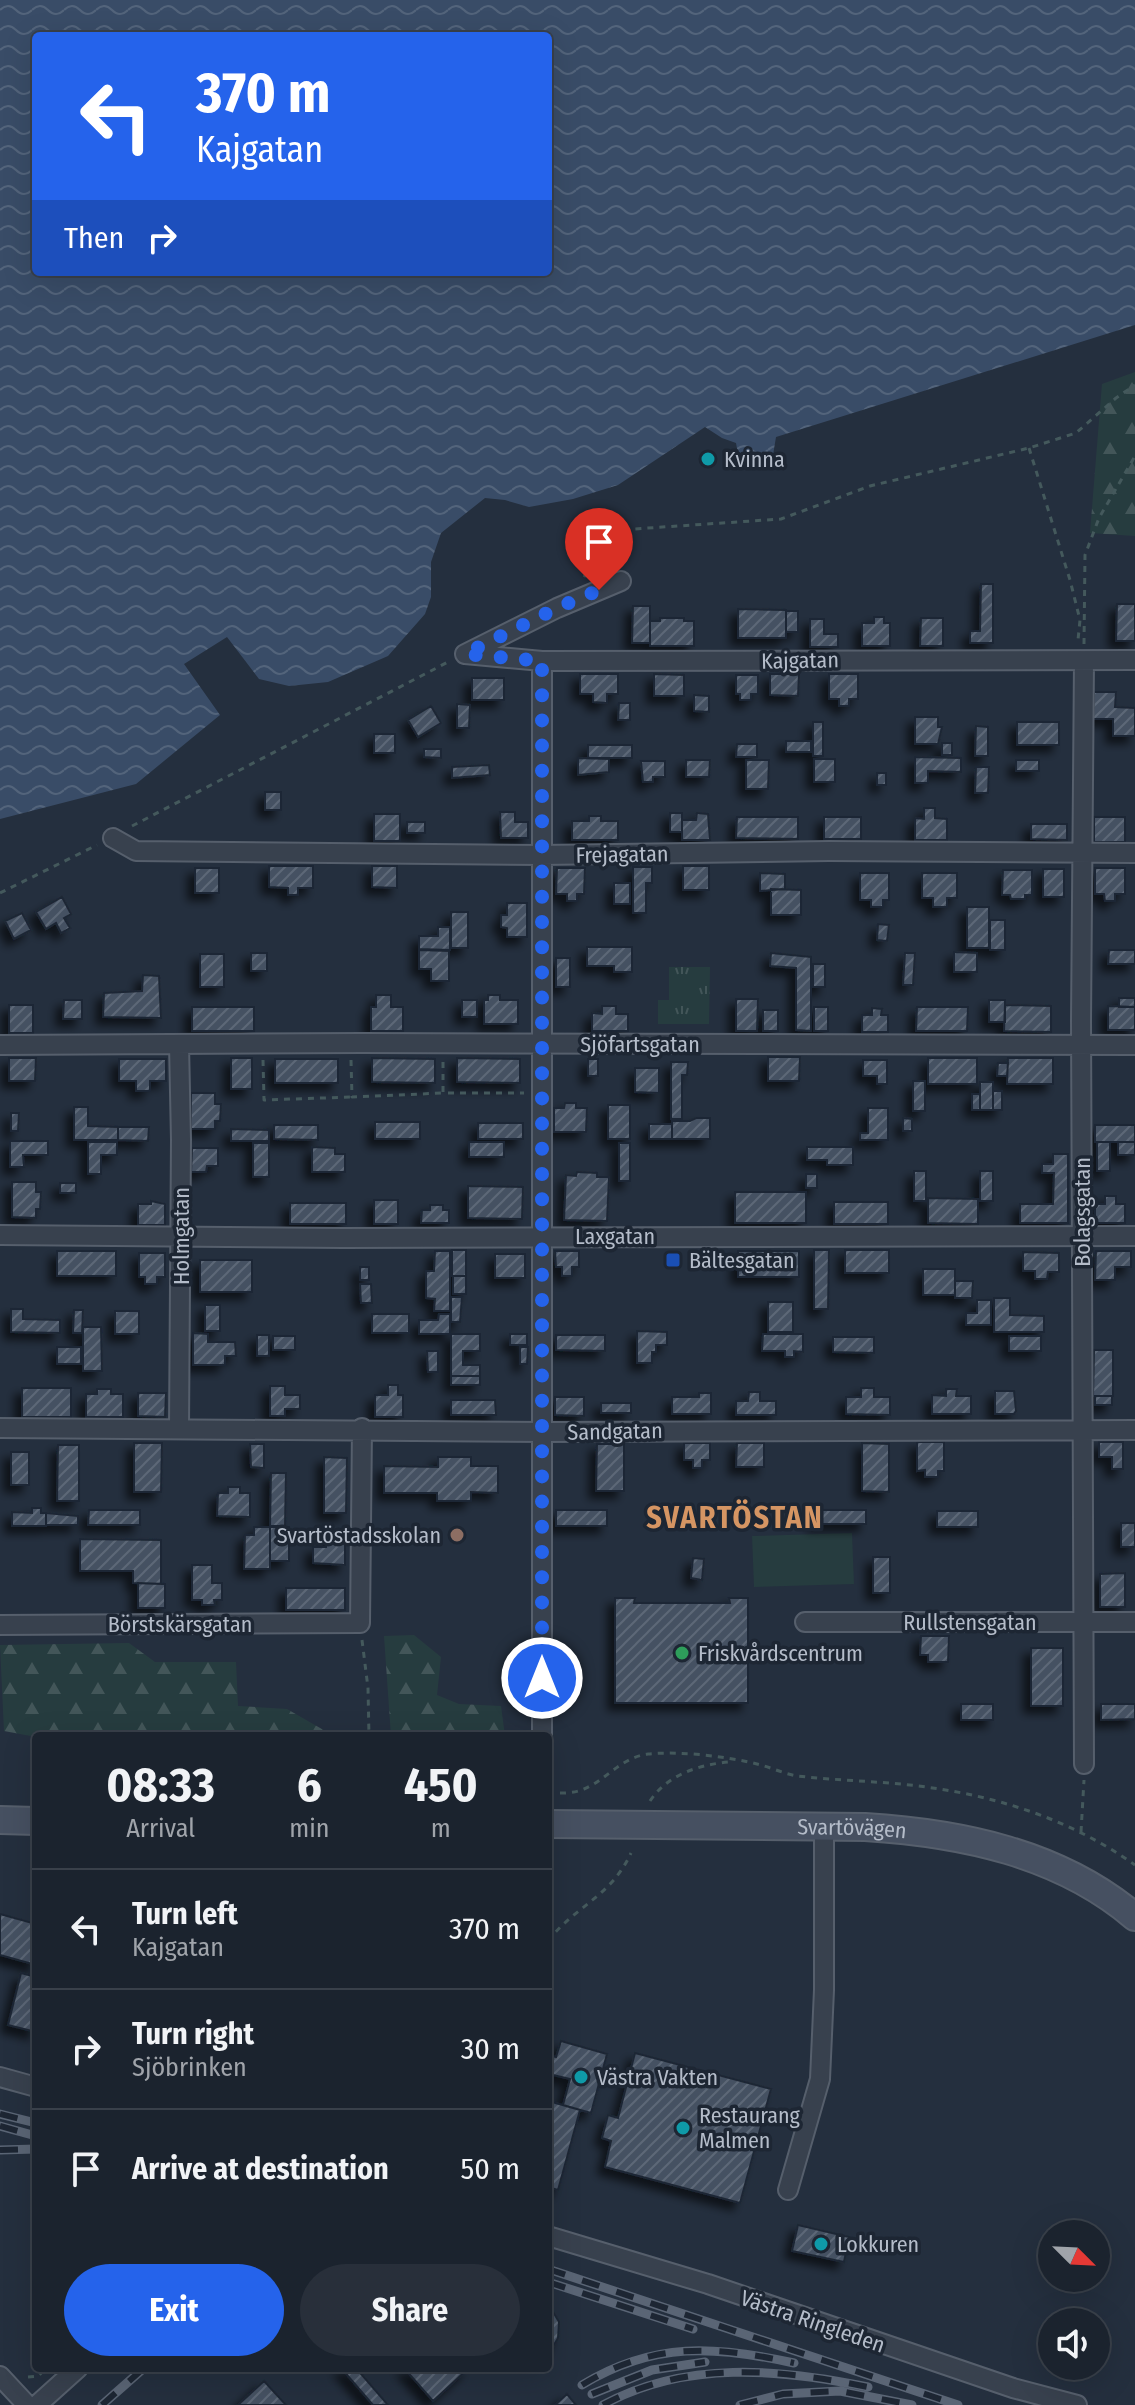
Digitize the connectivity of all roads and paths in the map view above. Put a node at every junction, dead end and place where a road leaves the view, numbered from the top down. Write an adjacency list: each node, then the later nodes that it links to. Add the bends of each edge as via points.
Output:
1 (1135, 385): 2 (path, via 1076,433)
2 (1029, 448): 5 (path, via 870,486 781,519 634,529 595,559 580,584); 7 (path, via 1080,620)
3 (1135, 456): 7 (path, via 1099,518 1085,555)
4 (621, 581): 5 (street)
5 (578, 599): 6 (street)
6 (465, 654): 9 (street, Kajgatan); 10 (path)
7 (1080, 654): 8 (street, Kajgatan); 9 (street, Kajgatan, via 1010,659); 11 (street, Bolagsgatan)
8 (1135, 660)
9 (542, 661): 13 (street)
10 (113, 838): 13 (street, Frejagatan, via 136,851); 14 (path)
11 (1082, 853): 12 (street, Frejagatan); 13 (street, Frejagatan); 17 (street, Bolagsgatan)
12 (1135, 853)
13 (541, 855): 15 (street)
14 (0, 893)
15 (543, 1043): 16 (street, Sjöfartsgatan); 17 (street, Sjöfartsgatan); 28 (street)
16 (179, 1044): 18 (street, Sjöfartsgatan); 27 (street, Holmgatan)
17 (1082, 1044): 19 (street, Sjöfartsgatan); 29 (street, Bolagsgatan)
18 (0, 1045)
19 (1135, 1045)
20 (442, 1054): 23 (path)
21 (263, 1055): 25 (path, via 264,1100)
22 (351, 1055): 25 (path)
23 (443, 1093): 24 (path); 25 (path)
24 (532, 1093)
25 (352, 1097)
26 (0, 1235): 27 (street, Laxgatan)
27 (180, 1236): 28 (street, Laxgatan); 32 (street, Holmgatan)
28 (542, 1236): 29 (street, Laxgatan); 36 (street)
29 (1082, 1236): 30 (street, Laxgatan); 34 (street, Bolagsgatan)
30 (1135, 1236)
31 (0, 1428): 32 (street, Sandgatan)
32 (179, 1428): 33 (street, Sandgatan)
33 (362, 1428): 36 (street, Sandgatan); 40 (street)
34 (1084, 1429): 35 (street, Sandgatan); 36 (street, Sandgatan); 37 (street, Bolagsgatan)
35 (1135, 1430)
36 (542, 1432): 43 (street)
37 (1083, 1621): 38 (street, Rullstensgatan); 39 (street, Rullstensgatan); 45 (street, Bolagsgatan)
38 (805, 1622)
39 (1135, 1622)
40 (360, 1623): 41 (street, Börstskärsgatan); 42 (path)
41 (0, 1625)
42 (369, 1732)
43 (542, 1732)
44 (740, 1762): 46 (path, via 689,1754 643,1755 587,1789); 47 (path, via 691,1769 657,1790); 52 (path, via 796,1776 927,1787 996,1800)
45 (1084, 1764): 52 (path)
46 (552, 1793)
47 (650, 1801)
48 (0, 1820): 49 (main road)
49 (32, 1821)
50 (552, 1824): 51 (main road, Svartövägen)
51 (824, 1826): 55 (main road, Svartövägen, via 915,1830 1003,1848 1072,1876); 59 (street, via 820,2079)
52 (1081, 1832): 54 (path)
53 (631, 1853): 56 (path, via 617,1879)
54 (1135, 1865)
55 (1135, 1917)
56 (552, 1933)
57 (0, 2077): 58 (street)
58 (32, 2086)
59 (788, 2190)
60 (552, 2237): 65 (street, Västra Ringleden)
61 (74, 2372): 64 (street)
62 (0, 2376): 63 (street)
63 (27, 2405)
64 (37, 2405)
65 (1077, 2405)

